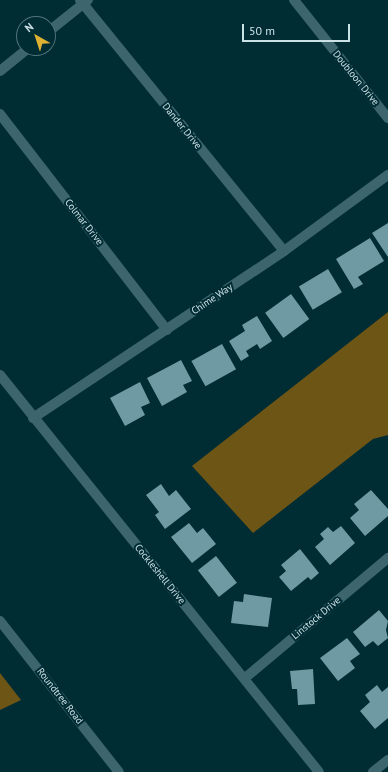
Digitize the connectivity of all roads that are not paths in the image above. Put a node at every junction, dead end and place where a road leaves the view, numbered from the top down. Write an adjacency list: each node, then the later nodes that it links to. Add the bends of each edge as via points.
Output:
1 (294, 0): 7 (street, Doubloon Drive)
2 (84, 1): 3 (street); 9 (street, Dander Drive)
3 (56, 25)
4 (18, 56): 5 (street)
5 (0, 70)
6 (0, 114): 10 (street, Colmar Drive)
7 (388, 118)
8 (388, 175): 9 (street, Chime Way)
9 (284, 251): 10 (street, Chime Way)
10 (167, 330): 12 (street, Chime Way)
11 (0, 375): 12 (street, Cockleshell Drive)
12 (33, 418): 15 (street, Cockleshell Drive)
13 (388, 558): 15 (street, Linstock Drive)
14 (0, 621): 17 (street, Roundtree Road)
15 (244, 678): 18 (street, Cockleshell Drive)
16 (388, 760): 19 (street)
17 (120, 772)
18 (319, 772)
19 (373, 772)

